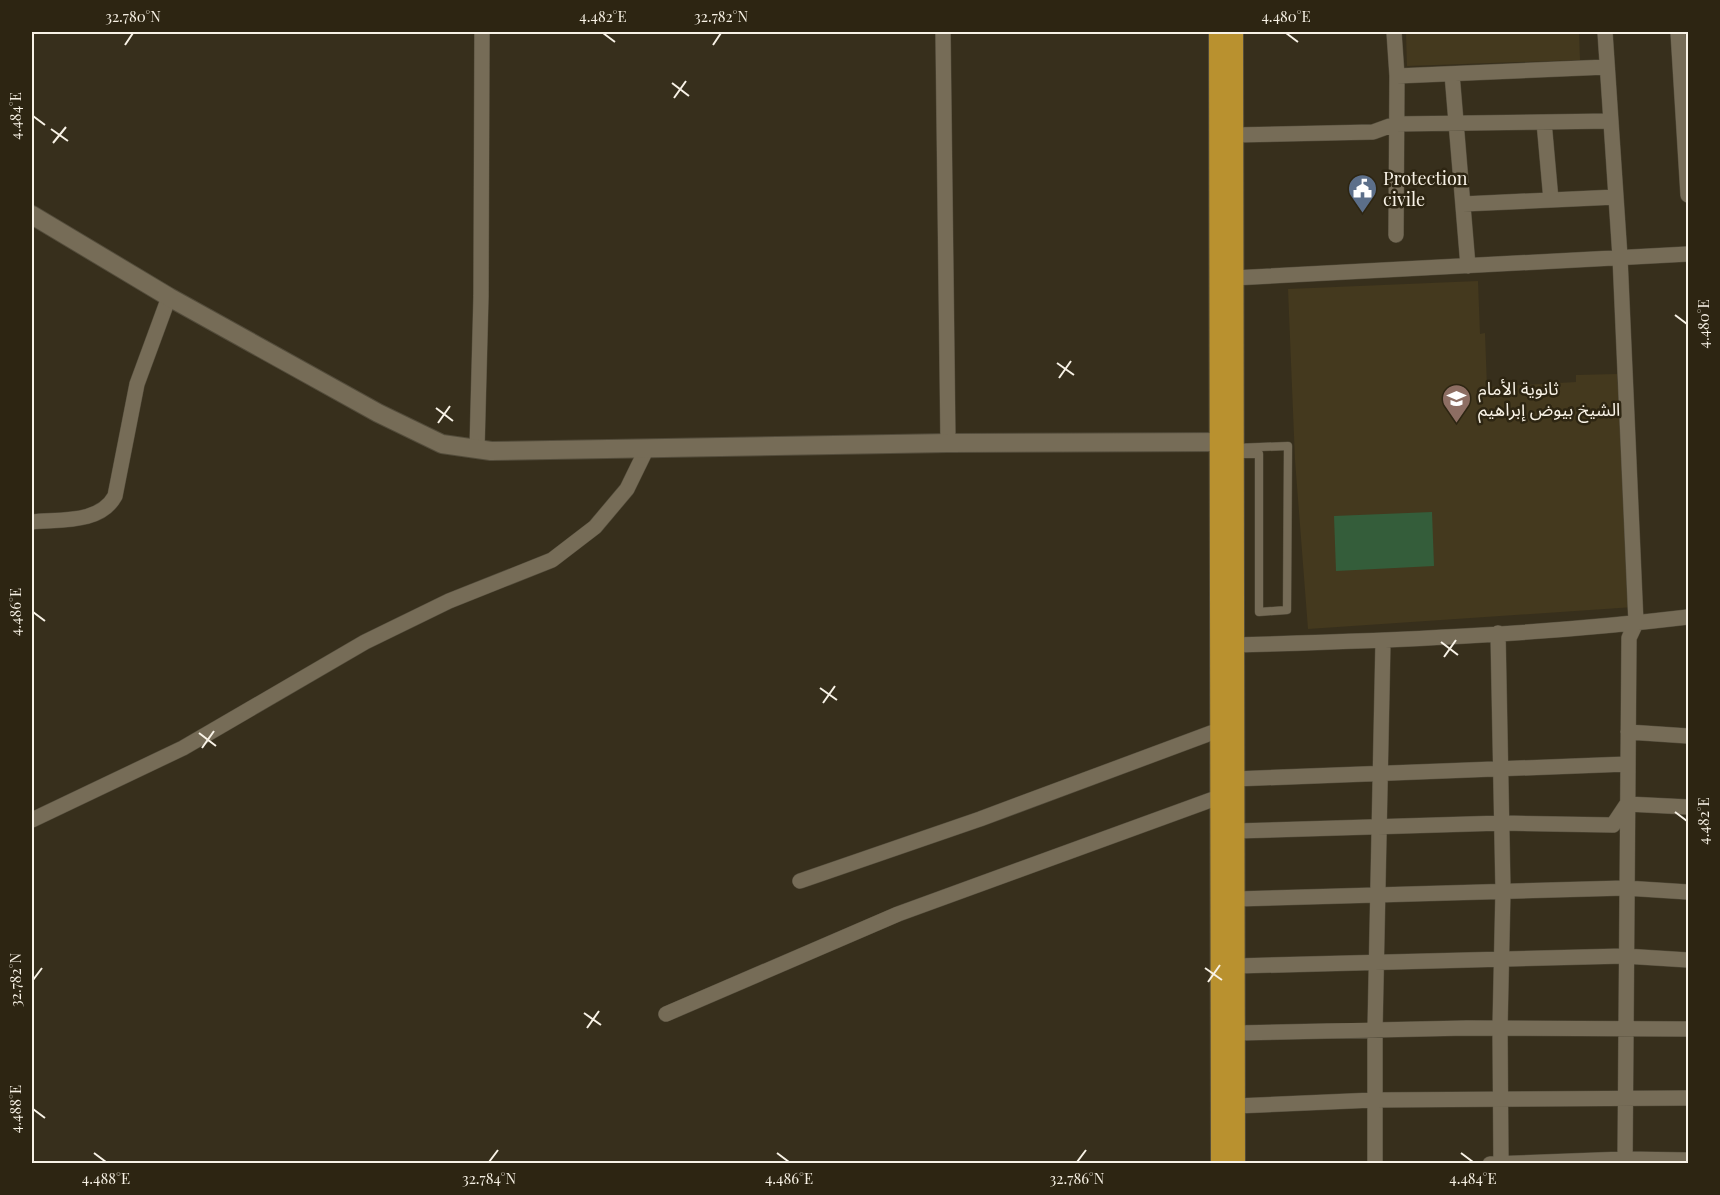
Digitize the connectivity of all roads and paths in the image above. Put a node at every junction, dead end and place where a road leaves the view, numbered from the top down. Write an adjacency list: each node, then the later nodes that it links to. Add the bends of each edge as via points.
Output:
1 (482, 32): 30 (street)
2 (943, 32): 27 (street)
3 (1218, 32): 28 (main road)
4 (1234, 32): 15 (main road)
5 (1394, 32): 10 (street)
6 (1605, 32): 8 (street)
7 (1678, 32): 16 (street)
8 (1607, 67): 9 (street); 11 (street)
9 (1452, 74): 10 (street); 13 (street)
10 (1397, 76): 14 (street)
11 (1611, 121): 12 (street); 17 (street)
12 (1544, 122): 13 (street); 18 (street)
13 (1457, 123): 14 (street); 19 (street)
14 (1395, 124): 15 (street, via 1373,132); 21 (street)
15 (1233, 135): 25 (main road)
16 (1689, 195)
17 (1616, 196): 18 (street); 23 (street)
18 (1551, 200): 19 (street)
19 (1463, 204): 24 (street)
20 (32, 215): 26 (street)
21 (1396, 235)
22 (1689, 254): 23 (street)
23 (1620, 258): 24 (street); 33 (street)
24 (1468, 266): 25 (street)
25 (1233, 278): 28 (main road)
26 (169, 297): 30 (street, via 378,413 442,444); 31 (street, via 136,384 110,506 88,517)
27 (948, 443): 28 (street); 29 (street)
28 (1229, 447): 28 (lane, via 1259,454 1259,612 1287,610 1288,446); 36 (main road); 37 (main road)
29 (647, 448): 30 (street); 47 (street, via 627,489 595,527 552,560 449,601 375,637 183,748)
30 (477, 449)
31 (32, 522)
32 (1689, 617): 33 (street)
33 (1636, 623): 34 (street); 38 (street, via 1629,638)
34 (1498, 633): 35 (street); 41 (street)
35 (1383, 641): 36 (street); 42 (street)
36 (1233, 645): 43 (main road)
37 (1219, 730): 44 (main road); 51 (street)
38 (1628, 732): 39 (street); 40 (street)
39 (1689, 736)
40 (1627, 764): 41 (street); 45 (street)
41 (1502, 769): 42 (street); 48 (street)
42 (1380, 775): 43 (street); 49 (street)
43 (1234, 779): 50 (main road)
44 (1219, 797): 62 (street, via 898,914); 76 (main road)
45 (1626, 804): 46 (street); 48 (street, via 1613,825); 52 (street)
46 (1689, 807)
47 (32, 820)
48 (1503, 823): 49 (street); 53 (street)
49 (1379, 829): 50 (street); 55 (street)
50 (1235, 831): 56 (main road)
51 (800, 881)
52 (1625, 888): 53 (street); 54 (street); 57 (street)
53 (1503, 891): 55 (street); 58 (street)
54 (1689, 892)
55 (1378, 895): 56 (street); 60 (street)
56 (1236, 899): 61 (main road)
57 (1624, 956): 58 (street); 59 (street); 64 (street)
58 (1502, 960): 60 (street); 63 (street)
59 (1689, 960)
60 (1378, 963): 61 (street); 66 (street)
61 (1236, 966): 67 (main road)
62 (666, 1014)
63 (1500, 1028): 64 (street); 66 (street); 68 (street)
64 (1624, 1029): 65 (street); 69 (street)
65 (1689, 1029)
66 (1375, 1030): 67 (street); 71 (street)
67 (1236, 1033): 72 (main road)
68 (1501, 1097): 69 (street); 71 (street); 75 (street)
69 (1625, 1097): 70 (street); 74 (street)
70 (1689, 1098)
71 (1374, 1100): 72 (street); 78 (street)
72 (1236, 1106): 77 (main road)
73 (1689, 1160): 74 (street)
74 (1625, 1161): 75 (street)
75 (1498, 1163)
76 (1220, 1164)
77 (1236, 1164)
78 (1375, 1164)

